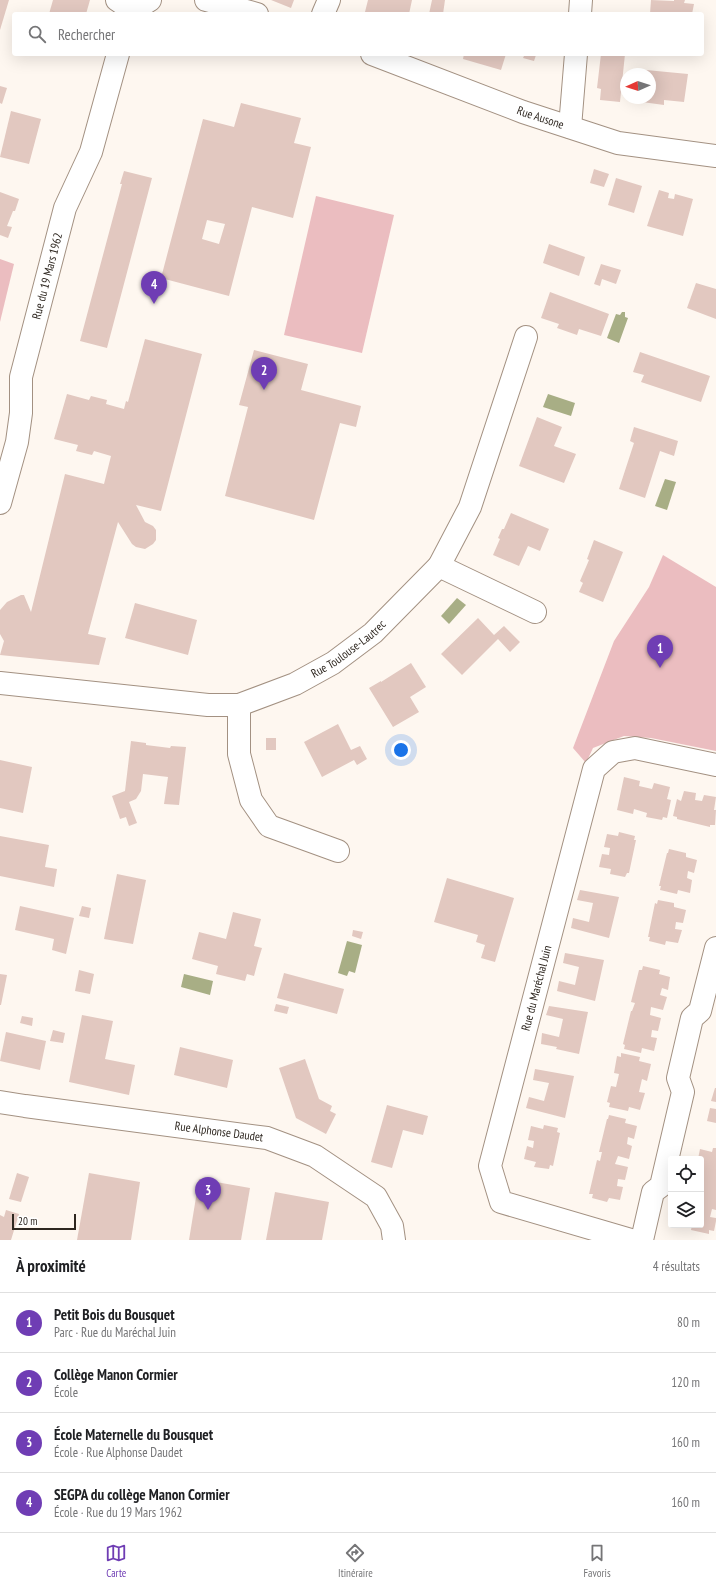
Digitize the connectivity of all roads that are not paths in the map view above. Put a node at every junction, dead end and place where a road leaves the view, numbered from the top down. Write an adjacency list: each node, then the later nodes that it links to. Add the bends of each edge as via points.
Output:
1 (206, 0): 4 (street)
2 (329, 0): 5 (street)
3 (581, 0): 6 (street)
4 (250, 12)
5 (324, 12)
6 (580, 12)
7 (117, 56): 13 (street, Rue du 19 Mars 1962, via 91,152 65,208 21,377 21,413 17,442)
8 (377, 56): 10 (street, Rue Ausone, via 523,112)
9 (576, 56): 10 (street)
10 (570, 127): 11 (street, Rue Ausone, via 618,143)
11 (716, 156)
12 (526, 337): 14 (street, Rue Toulouse-Lautrec, via 470,507)
13 (0, 503)
14 (439, 566): 15 (street); 17 (street, Rue Toulouse-Lautrec, via 373,633 333,663 295,684)
15 (534, 612)
16 (0, 683): 17 (street, Rue Toulouse-Lautrec, via 208,705)
17 (239, 705): 19 (street, via 239,754 252,800 264,820 269,826)
18 (716, 765): 23 (street, Rue du Maréchal Juin, via 635,748 613,752 594,769 490,1166 501,1202)
19 (338, 851)
20 (715, 954): 24 (street, via 700,1012 692,1018 678,1078 683,1092 661,1186 653,1192)
21 (0, 1102): 22 (street, Rue Alphonse Daudet, via 267,1138 315,1156 376,1197 392,1226)
22 (394, 1240)
23 (631, 1240)
24 (642, 1240)

